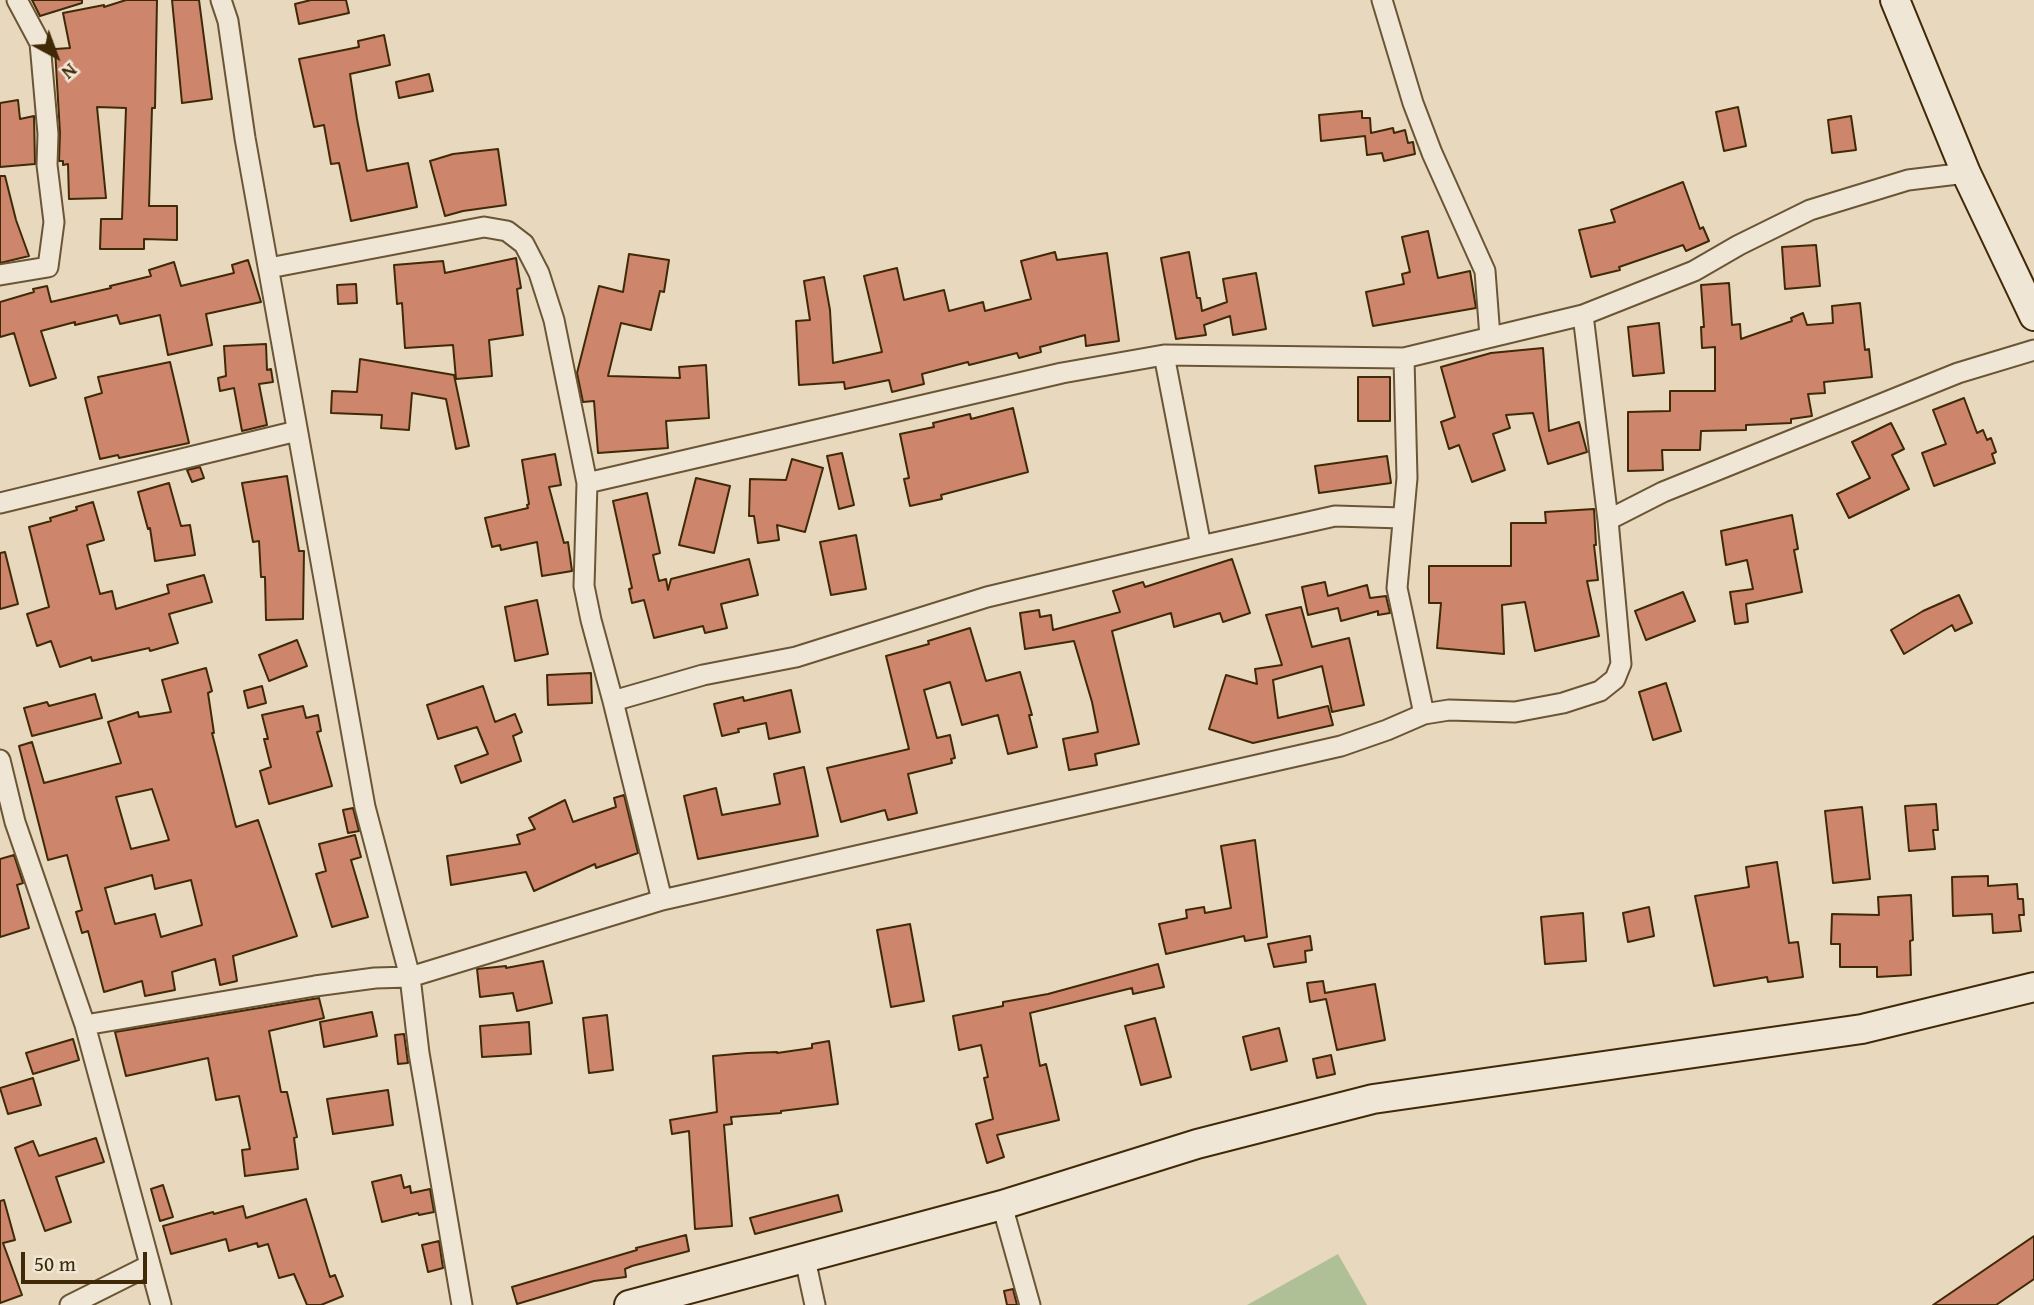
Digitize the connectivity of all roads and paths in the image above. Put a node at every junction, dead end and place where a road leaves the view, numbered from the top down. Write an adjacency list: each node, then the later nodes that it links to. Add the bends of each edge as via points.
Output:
1 (17, 0): 7 (street, via 40,43 54,222 48,267)
2 (221, 0): 6 (street)
3 (1382, 0): 10 (street, via 1432,153 1485,271)
4 (1895, 0): 5 (street)
5 (1966, 173): 8 (street, via 1908,180 1810,210 1693,271); 9 (street)
6 (269, 268): 14 (street); 15 (street, via 484,227 508,231 524,244 539,272 554,320)
7 (0, 275)
8 (1583, 315): 10 (street); 18 (street)
9 (2034, 316)
10 (1490, 337): 13 (street)
11 (2034, 350): 18 (street, via 1936,382 1663,492)
12 (1164, 355): 13 (street); 15 (street, via 1062,373); 19 (street)
13 (1404, 358): 17 (street, via 1407,478)
14 (298, 431): 16 (street); 25 (street, via 365,807)
15 (587, 483): 20 (street, via 584,586)
16 (0, 503)
17 (1403, 518): 19 (street, via 1335,516); 21 (street, via 1396,588)
18 (1608, 520): 21 (street, via 1622,664 1615,679 1600,691 1515,712)
19 (1201, 546): 20 (street, via 987,597 796,656)
20 (613, 701): 24 (street)
21 (1424, 714): 24 (street, via 1341,746)
22 (0, 760): 23 (street)
23 (8, 824): 27 (street)
24 (662, 900): 25 (street)
25 (411, 977): 27 (street, via 315,986); 33 (street, via 419,1053)
26 (2034, 987): 28 (street, via 1862,1029 1373,1099 1197,1144)
27 (85, 1026): 30 (street)
28 (1002, 1206): 29 (street); 36 (street)
29 (805, 1259): 34 (street); 35 (street)
30 (150, 1265): 31 (street); 32 (street)
31 (70, 1305)
32 (161, 1305)
33 (462, 1305)
34 (629, 1305)
35 (815, 1305)
36 (1030, 1305)

